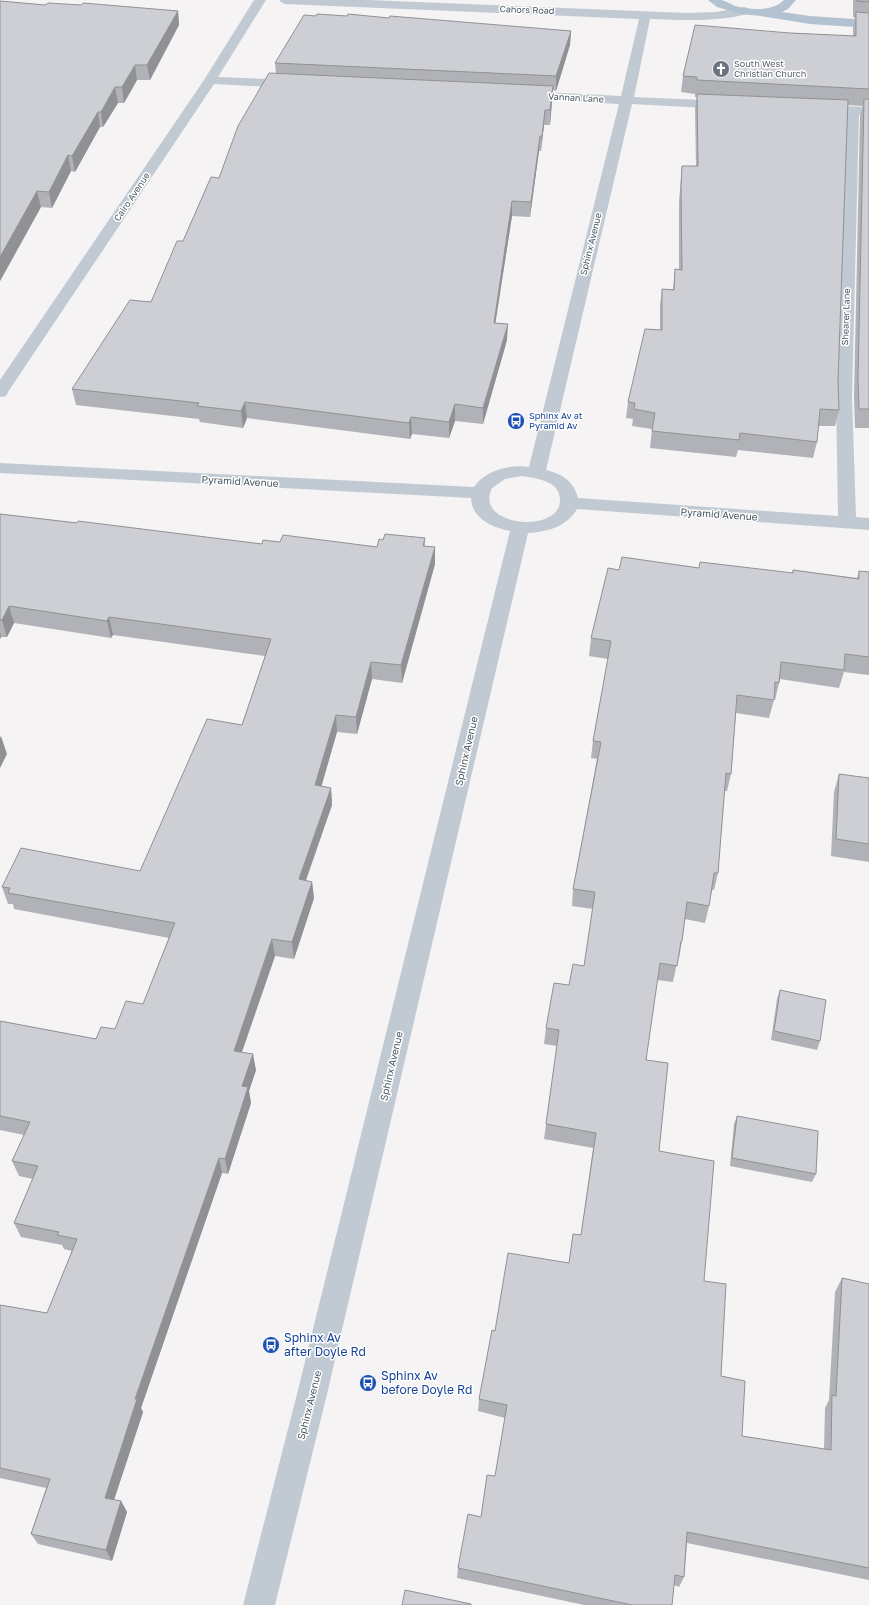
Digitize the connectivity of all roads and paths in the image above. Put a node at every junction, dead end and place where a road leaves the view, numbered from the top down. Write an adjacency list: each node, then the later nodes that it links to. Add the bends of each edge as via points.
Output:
1 (260, 0): 10 (street, Cairo Avenue)
2 (285, 0): 6 (street, Cahors Road, via 600,14)
3 (790, 0): 8 (main road, via 781,8)
4 (706, 2): 6 (street, Cahors Road); 7 (main road)
5 (801, 4): 9 (main road, via 834,16)
6 (644, 9): 7 (street, Cahors Road, via 701,17); 13 (street, Sphinx Avenue, via 643,30)
7 (744, 11): 8 (main road)
8 (761, 12): 9 (main road, via 810,20)
9 (869, 24)
10 (210, 80): 11 (street); 18 (street, Cairo Avenue)
11 (307, 85)
12 (507, 94): 13 (street, Vannan Lane)
13 (626, 100): 14 (street, Vannan Lane); 20 (street, Sphinx Avenue)
14 (742, 105)
15 (805, 108): 16 (street)
16 (853, 111): 17 (street); 23 (street, Shearer Lane, via 844,397)
17 (869, 111)
18 (0, 392)
19 (0, 468): 21 (street, Pyramid Avenue)
20 (537, 472): 21 (street, via 522,471 494,477 484,485); 22 (street, via 562,484 569,493)
21 (480, 494): 25 (street, via 484,512 506,525)
22 (570, 503): 23 (street, Pyramid Avenue); 25 (street, via 559,518 548,524)
23 (847, 523): 24 (street, Pyramid Avenue)
24 (869, 524)
25 (520, 527): 26 (street, Sphinx Avenue, via 314,1387)
26 (259, 1605)

